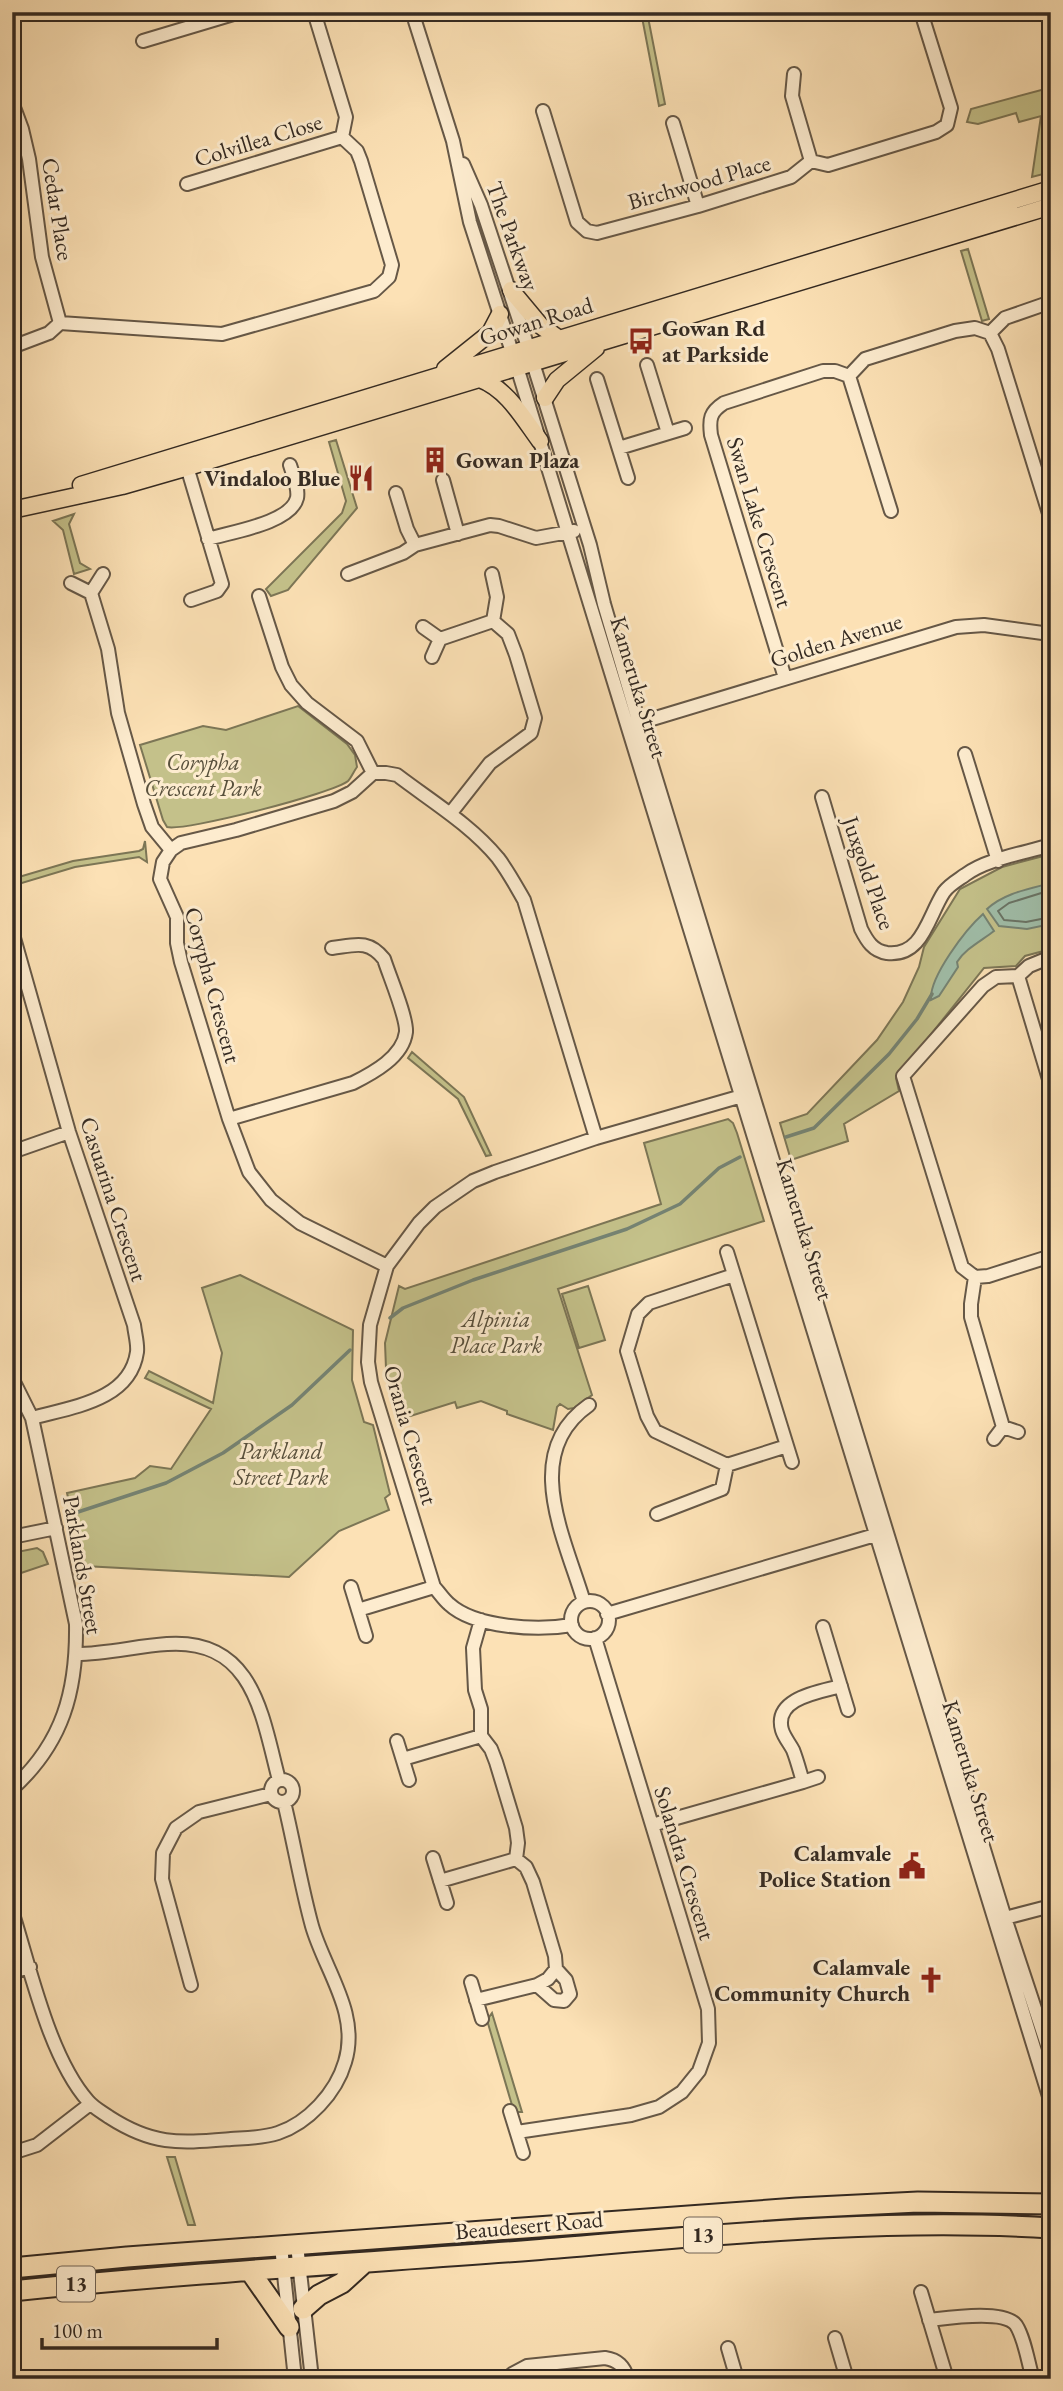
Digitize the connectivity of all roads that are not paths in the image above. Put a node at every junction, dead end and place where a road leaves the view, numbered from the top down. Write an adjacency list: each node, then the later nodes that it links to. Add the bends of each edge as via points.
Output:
1 (240, 12): 5 (street)
2 (314, 12): 10 (street, via 346,117)
3 (416, 12): 11 (street, The Parkway)
4 (921, 12): 12 (street, Birchwood Place, via 951,108 947,125 828,165)
5 (143, 41)
6 (793, 74): 12 (street, via 792,96)
7 (12, 103): 20 (street, Cedar Place, via 29,159 42,257)
8 (543, 111): 15 (street, Birchwood Place, via 577,222 587,231 597,233)
9 (673, 123): 15 (street)
10 (342, 137): 13 (street, Colvillea Close); 20 (street, via 361,161 392,265 389,277 374,290 222,334)
11 (453, 141): 17 (street, The Parkway); 19 (street, The Parkway, via 470,222)
12 (810, 162): 15 (street, Birchwood Place, via 791,177)
13 (187, 184)
14 (1051, 188): 22 (main road, Gowan Road)
15 (698, 205)
16 (1051, 206): 23 (main road, Gowan Road)
17 (511, 290): 22 (main road, via 541,326); 25 (street, The Parkway)
18 (1051, 302): 21 (street, via 1005,318)
19 (500, 314): 25 (street, The Parkway); 27 (main road, via 490,333)
20 (60, 323): 24 (street, via 49,333)
21 (990, 333): 28 (street, via 975,328 956,331 865,359); 43 (street, via 999,349)
22 (558, 338): 25 (main road, Gowan Road)
23 (604, 342): 25 (main road, Gowan Road); 31 (main road, via 557,380)
24 (12, 347)
25 (523, 357): 27 (main road, Gowan Road); 29 (main road, Gowan Road); 31 (street, Kameruka Street); 34 (street, Kameruka Street)
26 (647, 365): 33 (street)
27 (438, 374): 36 (main road, Gowan Road)
28 (849, 376): 42 (street); 61 (street, Swan Lake Crescent, via 823,372 724,403 712,411 709,422)
29 (480, 379): 34 (main road, via 502,391); 36 (main road, Gowan Road)
30 (597, 379): 35 (street)
31 (545, 398): 44 (street, Kameruka Street)
32 (685, 428): 33 (street)
33 (668, 433): 35 (street)
34 (540, 441): 45 (street, Kameruka Street)
35 (619, 449): 38 (street)
36 (185, 460): 41 (main road, Gowan Road, via 57,493); 47 (street)
37 (290, 465): 47 (street, via 298,492 290,511)
38 (628, 478)
39 (443, 480): 46 (street)
40 (396, 493): 48 (street)
41 (12, 510)
42 (891, 510)
43 (1051, 520)
44 (584, 529): 45 (street); 62 (street, Kameruka Street)
45 (568, 533): 46 (street, via 537,538 490,525); 76 (street, Kameruka Street)
46 (458, 534): 48 (street)
47 (208, 539): 55 (street, via 222,584 217,591)
48 (415, 545): 51 (street)
49 (492, 573): 56 (street, via 497,597)
50 (103, 574): 53 (street)
51 (348, 574)
52 (71, 583): 53 (street)
53 (92, 593): 68 (street, via 144,804 152,827)
54 (259, 596): 64 (street, via 291,685 357,741)
55 (191, 600)
56 (494, 621): 59 (street); 66 (street, via 508,634 535,718 531,733 490,763)
57 (423, 626): 59 (street)
58 (1050, 635): 61 (street, Golden Avenue, via 984,625 956,627)
59 (440, 639): 60 (street)
60 (432, 657)
61 (785, 678): 62 (street, Golden Avenue)
62 (639, 723): 76 (street, Kameruka Street)
63 (965, 754): 69 (street)
64 (373, 773): 66 (street, via 397,775); 68 (street, via 334,801 181,843)
65 (822, 797): 69 (street, Juxgold Place, via 861,929 867,942 880,952 897,954 915,946 946,890 968,872)
66 (450, 814): 79 (street, via 498,858 524,900)
67 (1051, 845): 69 (street, Juxgold Place)
68 (170, 850): 77 (street, Corypha Crescent, via 160,880 177,917 181,962)
69 (998, 860)
70 (12, 931): 73 (street, Casuarina Crescent)
71 (332, 948): 77 (street, via 366,944 384,959 406,1031 400,1048 353,1083)
72 (1051, 957): 74 (street)
73 (17, 965): 78 (street, Casuarina Crescent)
74 (1018, 976): 75 (street); 85 (street, via 996,977 983,986 903,1076 962,1266)
75 (1051, 1086)
76 (747, 1094): 79 (street, Orania Crescent); 97 (street, Kameruka Street)
77 (229, 1119): 83 (street, Corypha Crescent, via 249,1172 271,1200 300,1223)
78 (69, 1132): 80 (street); 88 (street, Casuarina Crescent, via 134,1325 137,1350 133,1368 106,1396)
79 (596, 1138): 83 (street, Orania Crescent, via 473,1181 435,1207)
80 (12, 1152)
81 (727, 1252): 84 (street)
82 (1051, 1256): 85 (street)
83 (387, 1266): 100 (street, Orania Crescent, via 370,1325 368,1362)
84 (734, 1275): 92 (street); 94 (street, via 649,1303 638,1314 627,1351 655,1431)
85 (975, 1277): 89 (street, via 971,1317)
86 (12, 1378): 88 (street, Parklands Street)
87 (589, 1405): 101 (street, via 564,1429 550,1471 552,1500)
88 (32, 1418): 96 (street, Parklands Street)
89 (1003, 1427): 90 (street); 91 (street)
90 (1018, 1432)
91 (994, 1439)
92 (787, 1446): 93 (street); 94 (street)
93 (792, 1462)
94 (727, 1465): 95 (street, via 722,1489)
95 (657, 1514)
96 (56, 1528): 98 (street); 109 (street, Parklands Street, via 76,1624)
97 (881, 1533): 103 (street); 129 (street, Kameruka Street)
98 (12, 1538)
99 (351, 1587): 102 (street)
100 (434, 1587): 102 (street); 104 (street, via 450,1605)
101 (584, 1602): 103 (street, via 596,1602); 105 (street, via 575,1608)
102 (358, 1610): 107 (street)
103 (607, 1614): 108 (street, via 607,1626)
104 (481, 1620): 105 (street, via 520,1628); 112 (street, via 473,1648)
105 (572, 1625): 108 (street, via 578,1635)
106 (823, 1627): 110 (street)
107 (366, 1636)
108 (595, 1638): 122 (street, Solandra Crescent)
109 (76, 1654): 116 (street, via 188,1644 230,1661 246,1678 259,1704); 119 (street, Parklands Street, via 69,1702 53,1740)
110 (841, 1686): 111 (street); 118 (street, via 796,1700 782,1714 782,1730)
111 (848, 1710)
112 (481, 1736): 114 (street); 124 (street, via 491,1749 512,1815)
113 (397, 1741): 114 (street)
114 (403, 1759): 117 (street)
115 (818, 1777): 118 (street)
116 (279, 1780): 120 (street); 121 (street, via 292,1788)
117 (409, 1780)
118 (803, 1782): 122 (street)
119 (12, 1789)
120 (271, 1794): 121 (street); 134 (street, via 199,1812 176,1828 163,1853 162,1880)
121 (284, 1802): 140 (street, via 313,1929 344,2004 349,2033 345,2062 334,2086 322,2104 278,2133 190,2143 167,2142 129,2129)
122 (652, 1825): 142 (street, Solandra Crescent, via 708,2009 709,2043 699,2071 682,2092 659,2107)
123 (433, 1858): 125 (street)
124 (516, 1859): 125 (street); 131 (street, via 533,1882)
125 (440, 1881): 126 (street)
126 (447, 1903)
127 (1051, 1906): 129 (street)
128 (12, 1910): 130 (street)
129 (1000, 1922): 138 (street, Kameruka Street); 139 (street, Kameruka Street)
130 (30, 1967): 132 (street); 140 (street, via 57,2050)
131 (556, 1969): 135 (street); 135 (street, via 570,1994 564,2001 554,2000)
132 (12, 1972)
133 (471, 1982): 136 (street)
134 (191, 1985)
135 (537, 1985): 136 (street)
136 (476, 2000): 137 (street)
137 (482, 2019)
138 (1051, 2057)
139 (1051, 2103)
140 (90, 2104): 143 (street, via 37,2145)
141 (510, 2111): 142 (street)
142 (517, 2132): 144 (street)
143 (12, 2153)
144 (523, 2153)
145 (1051, 2204): 147 (highway, Beaudesert Road / 13, via 869,2204)
146 (1048, 2231): 148 (highway, Beaudesert Road / 13, via 946,2226 821,2229)
147 (289, 2245): 149 (highway, Beaudesert Road / 13); 150 (street)
148 (364, 2263): 150 (highway, Beaudesert Road / 13); 154 (highway)
149 (12, 2268)
150 (291, 2268): 151 (highway, Beaudesert Road / 13); 154 (street); 156 (street)
151 (250, 2271): 152 (highway, Beaudesert Road / 13); 156 (highway)
152 (12, 2291)
153 (921, 2292): 155 (street)
154 (303, 2309): 162 (street)
155 (929, 2320): 160 (street, via 970,2315 1010,2320 1017,2327); 166 (street)
156 (289, 2327): 161 (street)
157 (835, 2338): 165 (street)
158 (728, 2348): 164 (street)
159 (512, 2374): 163 (street, via 527,2366 605,2358 616,2360)
160 (1032, 2376): 167 (street)
161 (295, 2379)
162 (312, 2379)
163 (628, 2379)
164 (737, 2379)
165 (847, 2379)
166 (947, 2379)
167 (1015, 2379)

